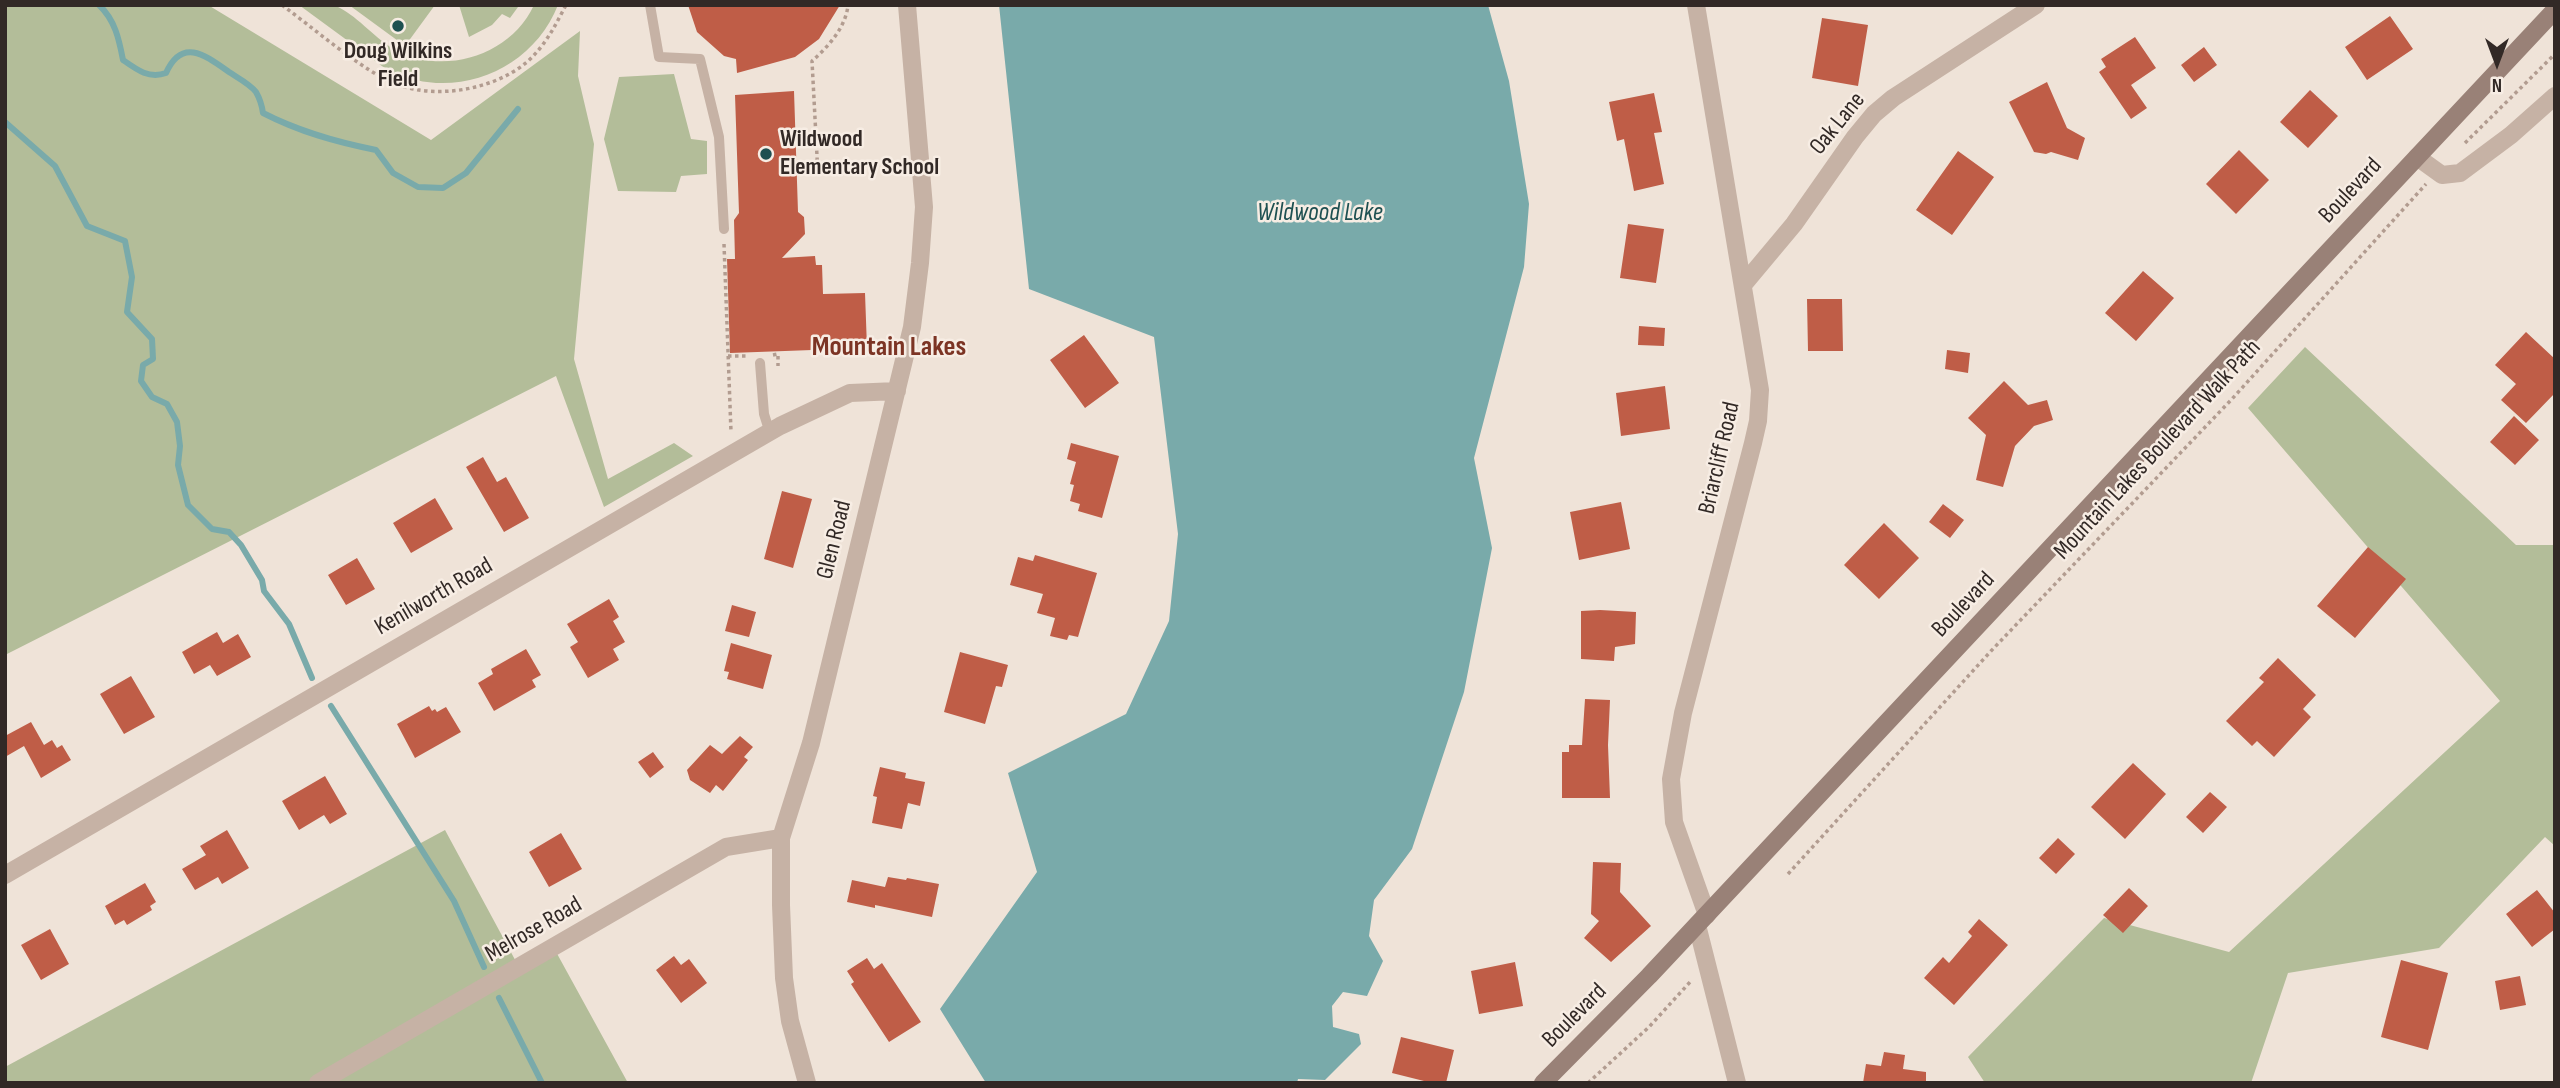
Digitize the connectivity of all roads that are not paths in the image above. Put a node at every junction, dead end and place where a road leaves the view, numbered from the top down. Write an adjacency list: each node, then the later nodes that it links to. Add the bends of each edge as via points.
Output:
1 (650, 5): 8 (lane, via 659,57 700,59 719,136)
2 (907, 5): 11 (street, Glen Road, via 924,207 912,327)
3 (1696, 5): 9 (street, Briarcliff Road)
4 (2036, 5): 9 (street, Oak Lane, via 1874,114)
5 (2555, 10): 7 (main road, Boulevard)
6 (2555, 96): 7 (street, Boulevard, via 2460,173 2442,175)
7 (2417, 156): 15 (main road, Boulevard)
8 (724, 229)
9 (1743, 285): 15 (street, Briarcliff Road, via 1760,390 1758,421 1683,713 1671,779 1674,822)
10 (760, 363): 12 (lane)
11 (897, 391): 12 (street, Kenilworth Road, via 850,393); 13 (street, Glen Road, via 811,743)
12 (770, 433): 14 (street, Kenilworth Road)
13 (781, 838): 16 (street, Melrose Road, via 726,847); 17 (street, Glen Road, via 784,978)
14 (5, 875)
15 (1702, 920): 18 (main road, Boulevard); 19 (street, Briarcliff Road)
16 (318, 1083)
17 (807, 1083)
18 (1542, 1083)
19 (1737, 1083)

